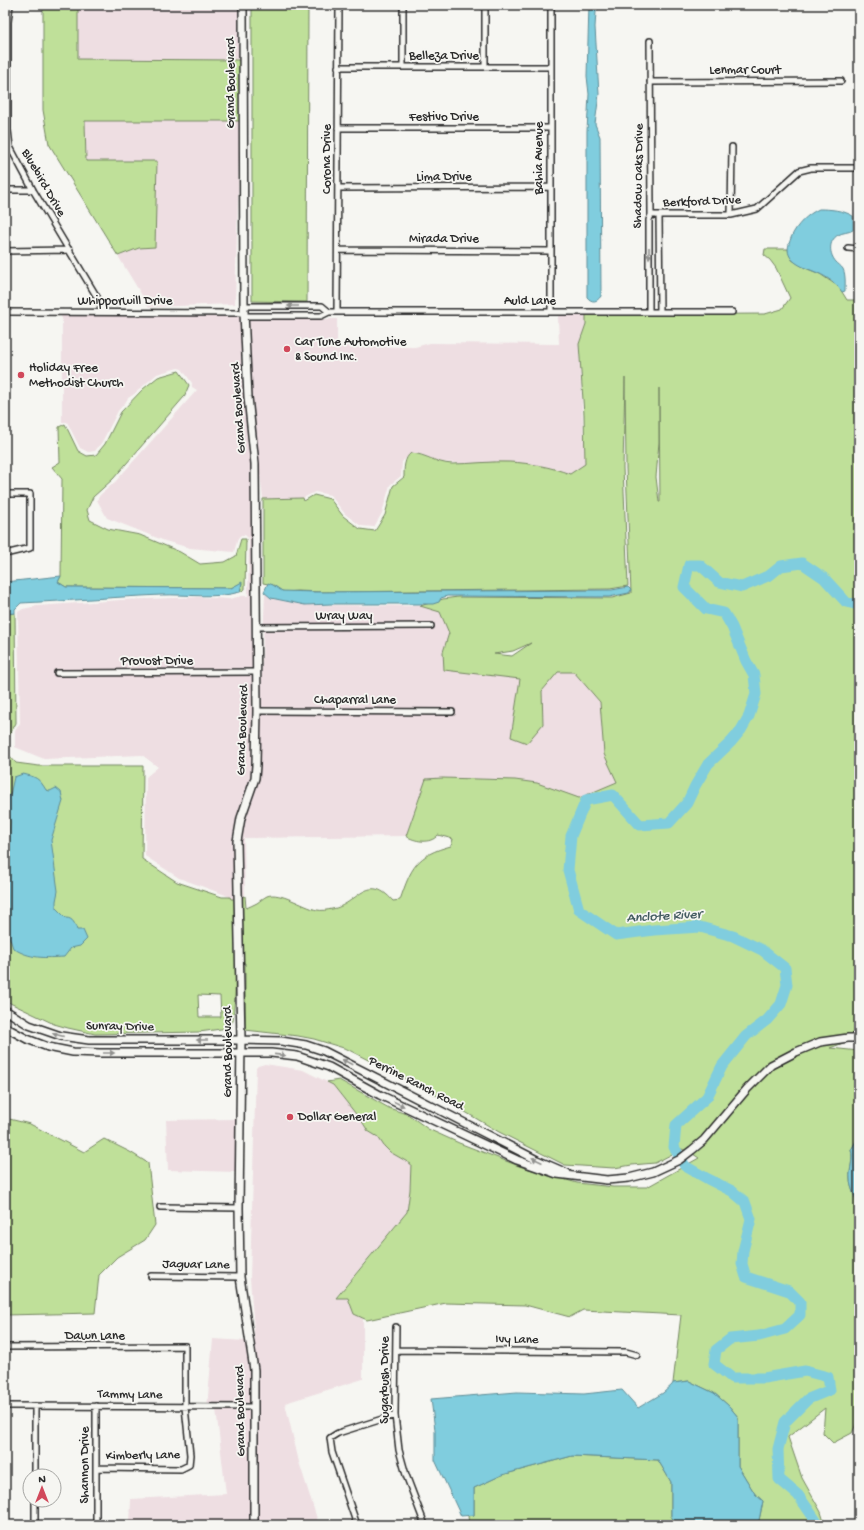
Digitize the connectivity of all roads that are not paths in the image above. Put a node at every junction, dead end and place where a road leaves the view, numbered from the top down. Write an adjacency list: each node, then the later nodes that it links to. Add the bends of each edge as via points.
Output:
1 (10, 5): 16 (street, Bluebird Drive)
2 (243, 5): 34 (street, Grand Boulevard)
3 (338, 5): 8 (street, Corona Drive)
4 (402, 5): 9 (street)
5 (485, 5): 10 (street)
6 (551, 5): 11 (street, Bahia Avenue)
7 (650, 42): 13 (street, Shadow Oaks Drive)
8 (338, 67): 9 (street, Belleza Drive); 14 (street, Corona Drive)
9 (403, 67): 10 (street, Belleza Drive)
10 (485, 67): 11 (street, Belleza Drive)
11 (550, 67): 15 (street, Bahia Avenue)
12 (841, 81): 13 (street, Lenmar Court)
13 (650, 82): 23 (street, Shadow Oaks Drive)
14 (338, 128): 15 (street, Festivo Drive); 20 (street, Corona Drive)
15 (550, 128): 19 (street, Bahia Avenue)
16 (7, 130): 22 (street, Bluebird Drive, via 10,147)
17 (732, 147): 25 (street)
18 (859, 168): 25 (street, Berkford Drive, via 799,170 757,209)
19 (550, 187): 20 (street, Lima Drive); 31 (street, Bahia Avenue)
20 (338, 188): 29 (street, Corona Drive)
21 (5, 190): 22 (street)
22 (33, 190): 28 (street, Bluebird Drive)
23 (651, 215): 24 (street, Berkford Drive); 38 (street, Shadow Oaks Drive, one-way to 38)
24 (659, 215): 25 (street, Berkford Drive); 39 (street, Shadow Oaks Drive)
25 (731, 215)
26 (848, 248): 27 (street)
27 (859, 249)
28 (70, 250): 30 (street); 33 (street, Bluebird Drive)
29 (338, 250): 31 (street, Mirada Drive); 36 (street, Corona Drive)
30 (5, 251)
31 (550, 251): 37 (street, Bahia Avenue)
32 (5, 312): 33 (street, Whipporwill Drive)
33 (104, 312): 34 (street, Whipporwill Drive)
34 (244, 312): 35 (street, Auld Lane, via 321,316); 35 (street, Auld Lane, one-way to 34, via 322,306); 44 (street, Grand Boulevard, via 248,397 255,464)
35 (329, 312): 36 (street, Auld Lane)
36 (337, 312): 37 (street, Auld Lane)
37 (551, 312): 38 (street, Auld Lane)
38 (649, 312): 39 (street, Auld Lane)
39 (660, 312): 40 (street, Auld Lane)
40 (732, 312)
41 (5, 494): 42 (street, via 30,494 30,548)
42 (5, 554)
43 (431, 626): 44 (street, Wray Way)
44 (257, 627): 45 (street, Grand Boulevard)
45 (257, 672): 46 (street, Provost Drive); 47 (street, Grand Boulevard)
46 (57, 673)
47 (257, 711): 48 (street, Chaparral Lane); 52 (street, Grand Boulevard, via 254,778 241,818 237,841)
48 (452, 712)
49 (5, 1010): 52 (street, Sunray Drive, one-way to 49, via 90,1040 61,1036 29,1025)
50 (5, 1027): 53 (street, Sunray Drive, one-way to 53, via 26,1039 73,1052)
51 (859, 1038): 54 (street, Perrine Ranch Road, via 820,1042 771,1065 704,1140 665,1167 629,1178 607,1180)
52 (241, 1040): 53 (street, Grand Boulevard); 54 (street, Perrine Ranch Road, one-way to 52, via 537,1160 324,1051 306,1045)
53 (241, 1053): 54 (street, Perrine Ranch Road, one-way to 54, via 297,1056 315,1062 517,1160 557,1174); 56 (street, Grand Boulevard)
54 (573, 1175)
55 (160, 1207): 56 (street)
56 (239, 1208): 58 (street, Grand Boulevard)
57 (151, 1276): 58 (street, Jaguar Lane)
58 (240, 1277): 67 (street, Grand Boulevard, via 254,1370)
59 (396, 1327): 61 (street, Sugarbush Drive)
60 (5, 1347): 66 (street, Dawn Lane, via 185,1346)
61 (396, 1350): 62 (street, Ivy Lane, via 626,1352); 68 (street, Sugarbush Drive)
62 (637, 1355)
63 (5, 1406): 64 (street, Tammy Lane)
64 (35, 1406): 65 (street, Tammy Lane); 69 (street)
65 (96, 1406): 66 (street, Tammy Lane); 70 (street, Shannon Drive)
66 (185, 1407): 67 (street, Tammy Lane); 70 (street, Kimberly Lane, via 189,1465 181,1469)
67 (254, 1407): 74 (street, Grand Boulevard)
68 (394, 1415): 75 (street, via 330,1438 332,1452); 76 (street, Sugarbush Drive, via 406,1475)
69 (35, 1468)
70 (96, 1468): 73 (street, Shannon Drive)
71 (35, 1508): 72 (street)
72 (35, 1525)
73 (96, 1525)
74 (254, 1525)
75 (358, 1525)
76 (425, 1525)

